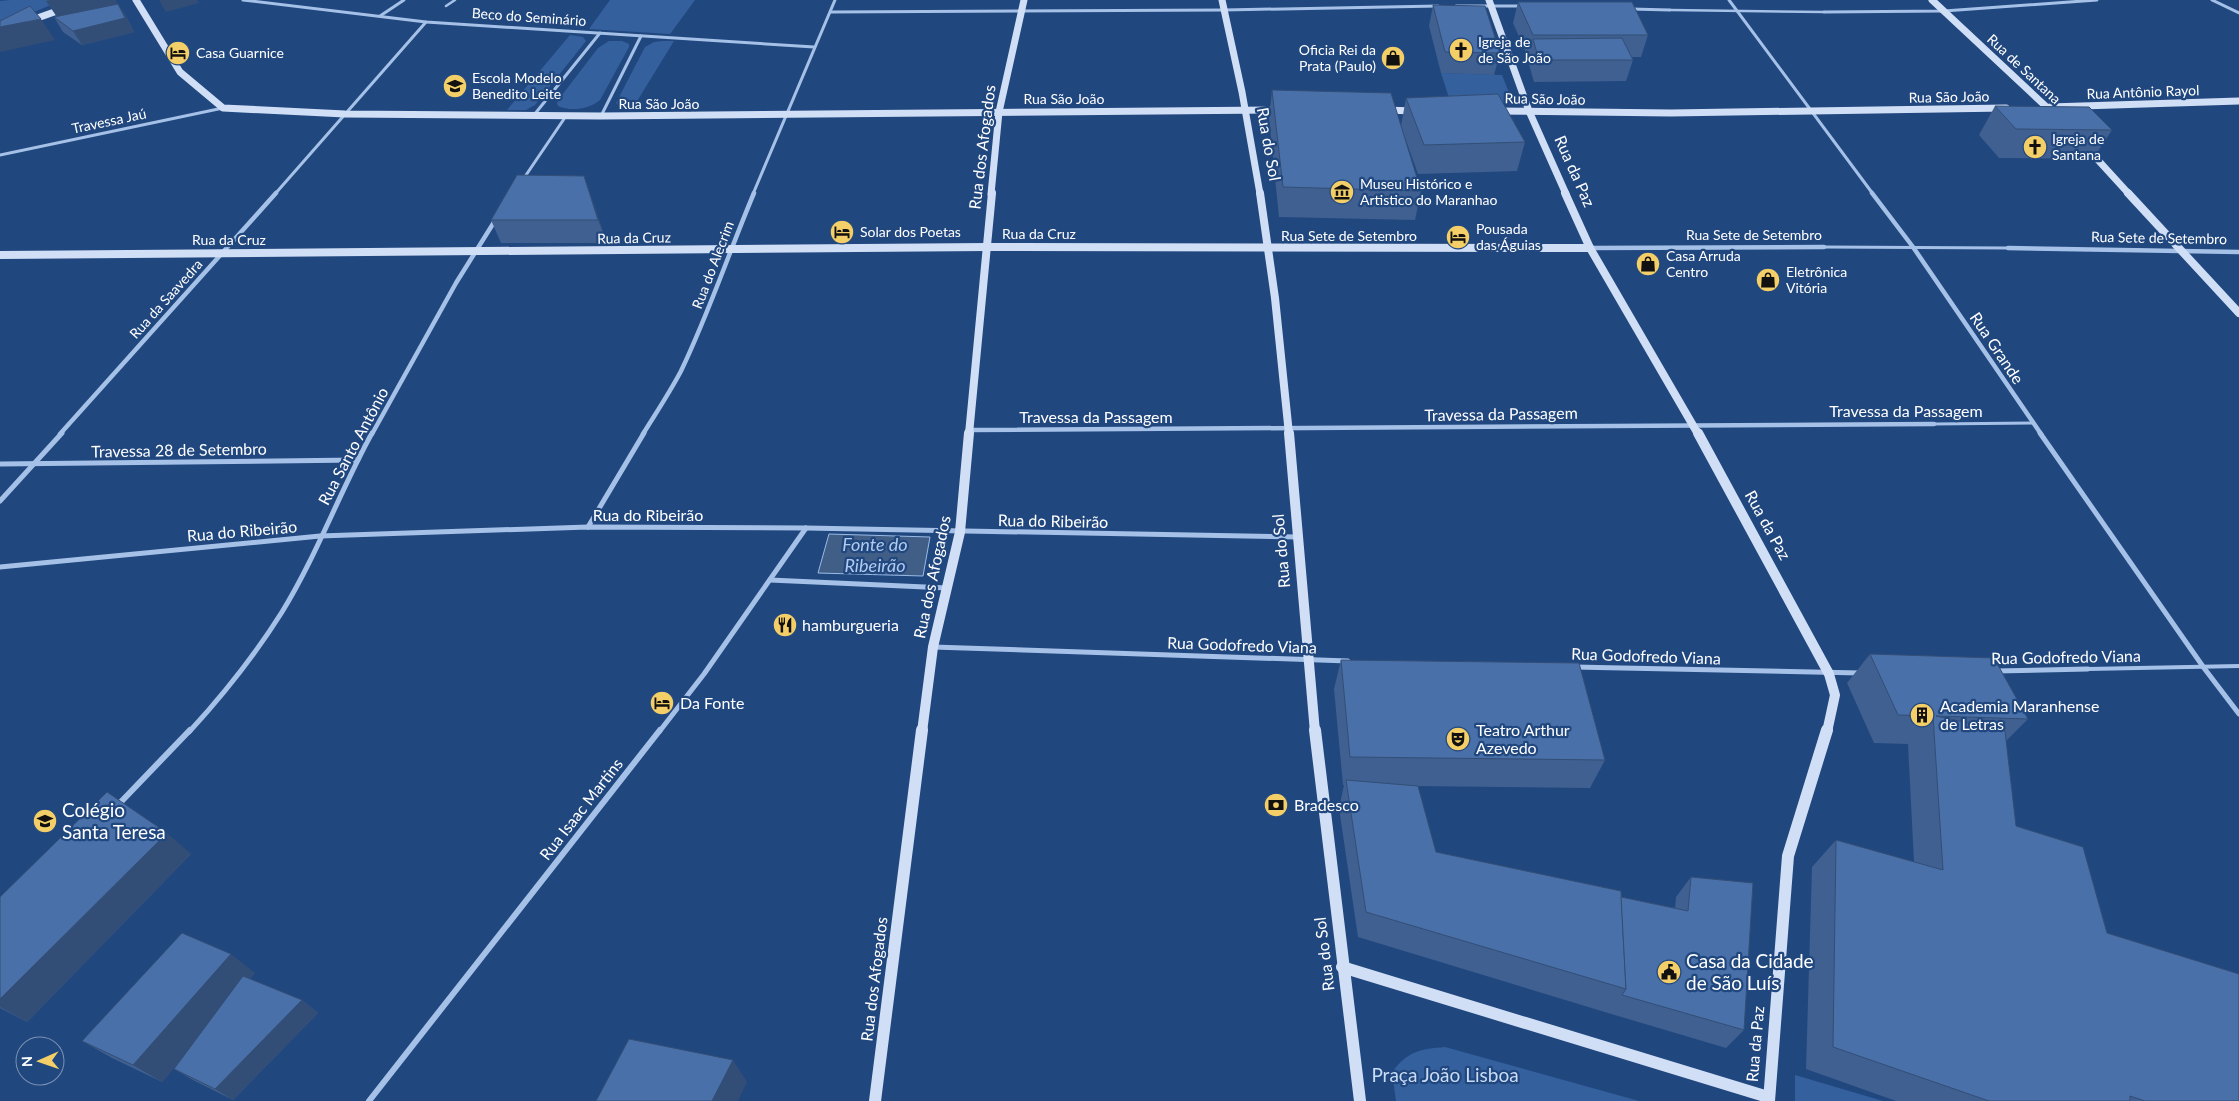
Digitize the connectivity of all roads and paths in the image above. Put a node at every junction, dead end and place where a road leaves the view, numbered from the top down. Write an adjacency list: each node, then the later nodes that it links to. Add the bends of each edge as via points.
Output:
1 (88, 0): 28 (street)
2 (136, 0): 33 (street, via 180,72)
3 (243, 0): 26 (street, Beco do Seminário)
4 (404, 0): 26 (street)
5 (455, 0): 14 (lane)
6 (836, 0): 22 (street, Rua do Alecrim)
7 (1024, 0): 19 (street, Rua dos Afogados)
8 (1729, 0): 23 (street, Rua Grande)
9 (1932, 0): 21 (street, Rua de Santana)
10 (2097, 0): 21 (street)
11 (2212, 0): 25 (street)
12 (1490, 2): 16 (street); 17 (street); 42 (street, Rua da Paz)
13 (1223, 5): 15 (street); 19 (street); 37 (street, Rua do Sol)
14 (446, 6)
15 (1445, 6)
16 (1454, 6)
17 (1530, 6)
18 (1630, 9): 20 (street)
19 (1022, 10): 22 (street); 43 (street, Rua dos Afogados)
20 (1670, 10): 23 (lane)
21 (1944, 11): 24 (street); 36 (street, Rua de Santana)
22 (831, 12): 31 (street, Rua do Alecrim)
23 (1738, 12): 24 (lane); 44 (street, Rua Grande)
24 (1824, 12)
25 (2239, 13)
26 (380, 16): 27 (street, Beco do Seminário)
27 (426, 22): 29 (street, Beco do Seminário); 45 (street, Rua da Saavedra)
28 (22, 24)
29 (600, 34): 30 (street, Beco do Seminário); 47 (street)
30 (641, 36): 31 (street, Beco do Seminário); 49 (street)
31 (814, 47): 46 (street, Rua do Alecrim)
32 (2239, 101): 36 (street, Rua Antônio Rayol)
33 (223, 108): 45 (street, Rua São João); 52 (street, Travessa Jaú)
34 (2018, 108): 44 (street, Rua São João)
35 (2037, 108): 36 (street)
36 (2047, 108): 50 (street, Rua de Santana)
37 (1246, 110): 38 (street, Rua São João); 43 (street, Rua São João); 58 (street, Rua do Sol)
38 (1294, 110)
39 (1371, 110): 40 (street)
40 (1429, 111)
41 (1484, 111): 42 (street, Rua São João)
42 (1529, 111): 44 (street, Rua São João); 59 (street, Rua da Paz)
43 (999, 112): 46 (street, Rua São João); 55 (street, Rua dos Afogados)
44 (1813, 112): 57 (street, Rua Grande)
45 (345, 114): 47 (street, Rua São João); 65 (street, Rua da Saavedra)
46 (786, 115): 49 (street, Rua São João); 61 (street, Rua do Alecrim)
47 (534, 116): 48 (street, Rua São João)
48 (566, 116): 49 (street, Rua São João); 53 (street)
49 (601, 116)
50 (2061, 122)
51 (2082, 143): 62 (street)
52 (0, 155)
53 (517, 188)
54 (500, 212): 63 (street, Rua Santo Antônio)
55 (987, 247): 58 (street, Rua da Cruz); 61 (street, Rua da Cruz); 72 (street, Rua dos Afogados)
56 (1824, 247): 57 (lane, Rua Sete de Setembro); 59 (street, Rua Sete de Setembro)
57 (1914, 247): 60 (lane, Rua Sete de Setembro); 70 (street, Rua Grande)
58 (1268, 248): 59 (street, Rua Sete de Setembro); 71 (street, Rua do Sol)
59 (1590, 248): 68 (street, Rua da Paz)
60 (2008, 248): 62 (street, Rua Sete de Setembro)
61 (730, 249): 63 (street, Rua da Cruz); 77 (street, Rua do Alecrim, via 706,315 680,372)
62 (2181, 250): 64 (street, Rua Sete de Setembro); 67 (street)
63 (473, 252): 65 (street, Rua da Cruz); 73 (street, Rua Santo Antônio)
64 (2239, 252)
65 (223, 253): 66 (street, Rua da Cruz); 75 (street, Rua da Saavedra)
66 (0, 255)
67 (2239, 313)
68 (1693, 424): 69 (street, Travessa da Passagem); 71 (street, Travessa da Passagem); 94 (street, Rua da Paz)
69 (1934, 424): 70 (lane, Travessa da Passagem)
70 (2033, 424): 90 (street, Rua Grande)
71 (1288, 429): 72 (street, Travessa da Passagem); 81 (street, Rua do Sol)
72 (970, 430): 79 (street, Rua dos Afogados)
73 (358, 460): 75 (street, Travessa 28 de Setembro); 80 (street, Rua Santo Antônio)
74 (0, 464): 75 (street, Travessa 28 de Setembro)
75 (32, 464): 76 (street, Rua da Saavedra)
76 (0, 501)
77 (588, 527): 78 (street, Rua do Ribeirão); 80 (street, Rua do Ribeirão)
78 (806, 528): 79 (street, Rua do Ribeirão); 83 (street, Rua Isaac Martins)
79 (960, 532): 81 (street, Rua do Ribeirão); 84 (street, Rua dos Afogados)
80 (320, 536): 82 (street, Rua do Ribeirão); 96 (street, Rua Santo Antônio, via 304,572 270,631 233,682)
81 (1298, 537): 86 (street, Rua do Sol)
82 (0, 567)
83 (770, 580): 84 (street); 99 (street, Rua Isaac Martins, via 693,688)
84 (947, 588): 85 (street, Rua dos Afogados)
85 (933, 647): 86 (street, Rua Godofredo Viana); 100 (street, Rua dos Afogados)
86 (1308, 660): 87 (street, Rua Godofredo Viana); 97 (street, Rua do Sol)
87 (1357, 661)
88 (1564, 666): 94 (street, Rua Godofredo Viana)
89 (2239, 666): 90 (lane, Rua Godofredo Viana)
90 (2204, 668): 91 (lane, Rua Godofredo Viana); 95 (street, Rua Grande)
91 (2088, 669): 92 (street, Rua Godofredo Viana)
92 (1988, 671)
93 (1869, 673): 94 (street, Rua Godofredo Viana)
94 (1829, 674): 98 (street, Rua da Paz, via 1835,695 1832,716 1788,856)
95 (2239, 714)
96 (111, 812)
97 (1342, 967): 98 (street); 101 (street, Rua do Sol)
98 (1768, 1099)
99 (369, 1101)
100 (875, 1101)
101 (1360, 1101)

